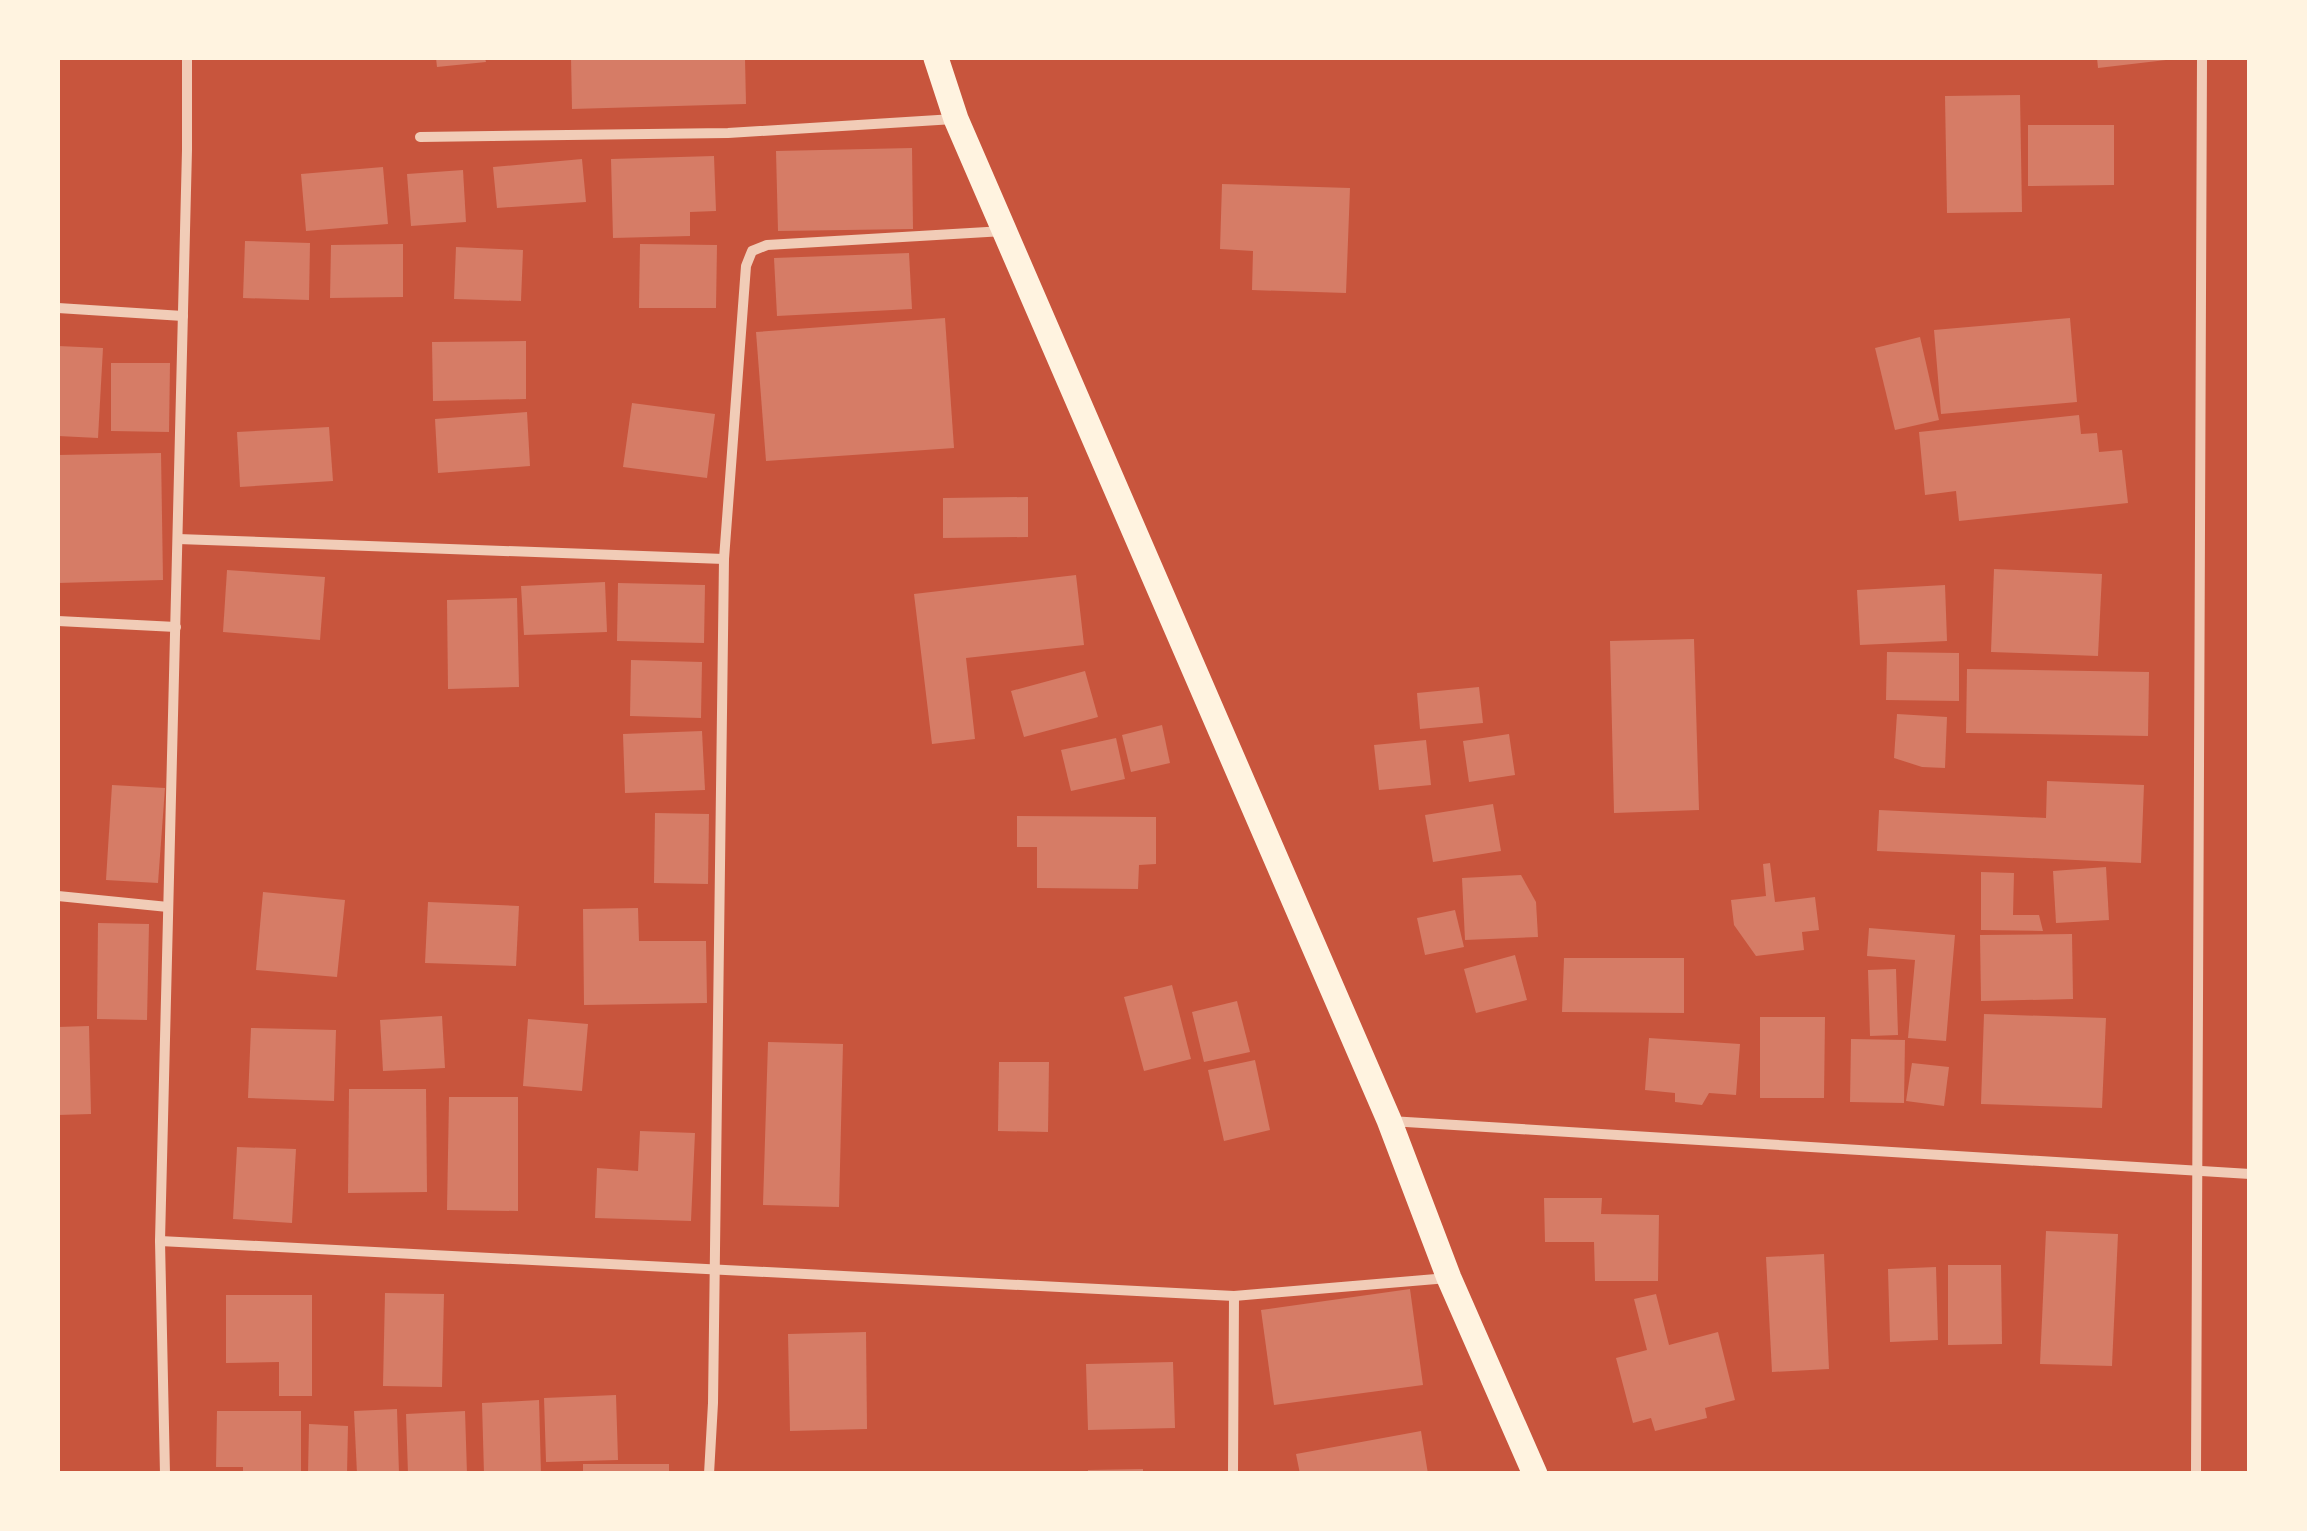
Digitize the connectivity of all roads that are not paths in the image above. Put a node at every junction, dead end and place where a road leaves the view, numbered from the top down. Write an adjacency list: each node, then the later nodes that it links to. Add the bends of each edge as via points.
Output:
1 (187, 58): 8 (street)
2 (936, 58): 4 (main road)
3 (2202, 58): 16 (street)
4 (956, 119): 5 (street, via 728,134); 6 (main road)
5 (420, 137)
6 (1004, 231): 10 (street, via 752,251); 15 (main road)
7 (58, 308): 8 (street)
8 (183, 316): 9 (street)
9 (178, 538): 10 (street); 12 (street)
10 (724, 559): 19 (street)
11 (58, 620): 12 (street)
12 (176, 627): 14 (street)
13 (58, 896): 14 (street)
14 (168, 907): 18 (street)
15 (1389, 1120): 16 (street); 20 (main road)
16 (2196, 1171): 17 (street); 26 (street)
17 (2250, 1174)
18 (160, 1241): 19 (street); 22 (street)
19 (715, 1269): 21 (street); 23 (street)
20 (1449, 1278): 21 (street); 25 (main road)
21 (1234, 1296): 24 (street)
22 (166, 1474)
23 (709, 1474)
24 (1233, 1474)
25 (1535, 1474)
26 (2196, 1474)

